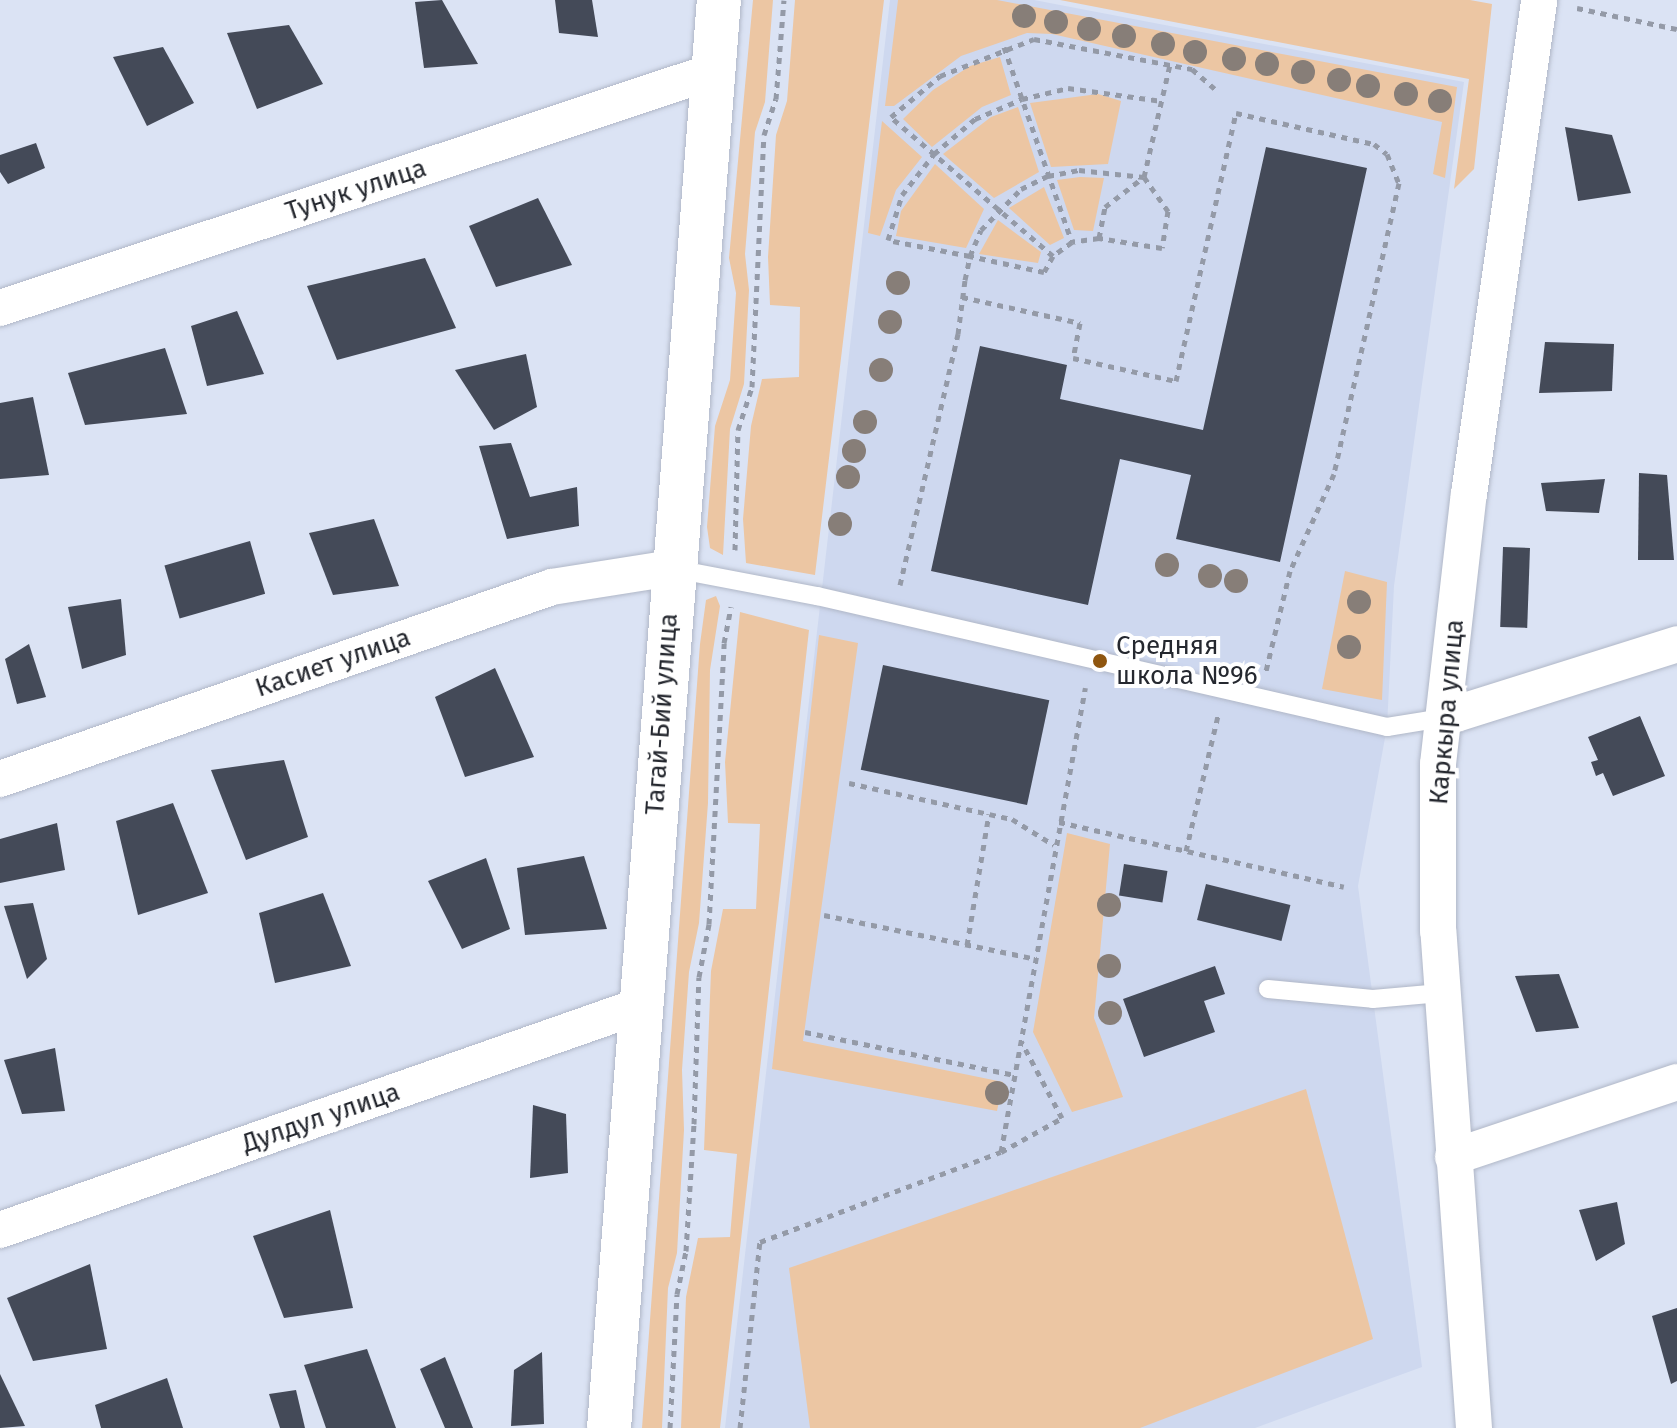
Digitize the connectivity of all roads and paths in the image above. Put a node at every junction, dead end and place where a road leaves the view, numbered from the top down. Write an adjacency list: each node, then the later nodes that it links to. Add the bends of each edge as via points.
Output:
1 (719, 0): 7 (street, Тагай-Бий улица)
2 (784, 0): 22 (path, via 776,99 764,135 752,387 738,430 733,514)
3 (1539, 0): 4 (path); 27 (street, Каркыра улица)
4 (1677, 29)
5 (1004, 47): 6 (path, via 1034,39 1067,41); 9 (path); 11 (path, via 940,76 891,117)
6 (1170, 64): 8 (path, via 1192,69); 10 (path)
7 (711, 72): 20 (street, Тунук улица); 21 (street, Тагай-Бий улица)
8 (1215, 89)
9 (1022, 99): 10 (path, via 1068,88); 11 (path, via 975,119); 12 (path)
10 (1162, 101): 13 (path)
11 (934, 154): 14 (path); 17 (path, via 902,195 888,240)
12 (1048, 176): 13 (path, via 1079,170); 14 (path); 16 (path)
13 (1144, 177): 15 (path, via 1105,207); 15 (path, via 1168,211 1162,248)
14 (997, 208): 17 (path); 18 (path)
15 (1099, 238): 16 (path)
16 (1072, 242): 18 (path)
17 (970, 256): 18 (path, via 1044,272); 19 (path)
18 (1053, 256)
19 (962, 297): 23 (path, via 900,587); 26 (path, via 1080,323 1073,358 1176,381 1236,113 1374,144 1387,154 1399,183 1334,474 1290,571 1266,672 1231,663)
20 (0, 308)
21 (672, 568): 22 (lane); 28 (street, Касиет улица, via 552,587); 40 (street, Тагай-Бий улица)
22 (737, 580): 25 (lane); 49 (path, via 724,643 709,924 699,977 686,1251 677,1294)
23 (915, 590)
24 (1677, 644): 27 (street)
25 (1091, 659): 26 (lane); 31 (path)
26 (1224, 690): 27 (lane, via 1387,727); 33 (path)
27 (1443, 718): 39 (street, Каркыра улица, via 1438,794)
28 (0, 779)
29 (849, 783): 30 (path)
30 (989, 814): 32 (path, via 1012,819); 36 (path)
31 (1059, 822): 32 (path); 33 (path)
32 (1054, 845): 37 (path)
33 (1186, 851): 34 (path)
34 (1344, 887)
35 (824, 915): 36 (path)
36 (967, 945): 37 (path)
37 (1036, 959): 42 (path)
38 (1268, 989): 39 (lane, via 1373,999)
39 (1441, 993): 46 (street, Каркыра улица)
40 (642, 1005): 47 (street, Дулдул улица); 48 (street, Тагай-Бий улица)
41 (805, 1032): 43 (path)
42 (1021, 1040): 43 (path); 45 (path, via 1062,1118)
43 (1015, 1075): 45 (path)
44 (1677, 1082): 46 (street)
45 (1001, 1152): 50 (path, via 760,1242)
46 (1453, 1157): 51 (street, Каркыра улица)
47 (0, 1230)
48 (609, 1428)
49 (670, 1428)
50 (740, 1428)
51 (1474, 1428)

